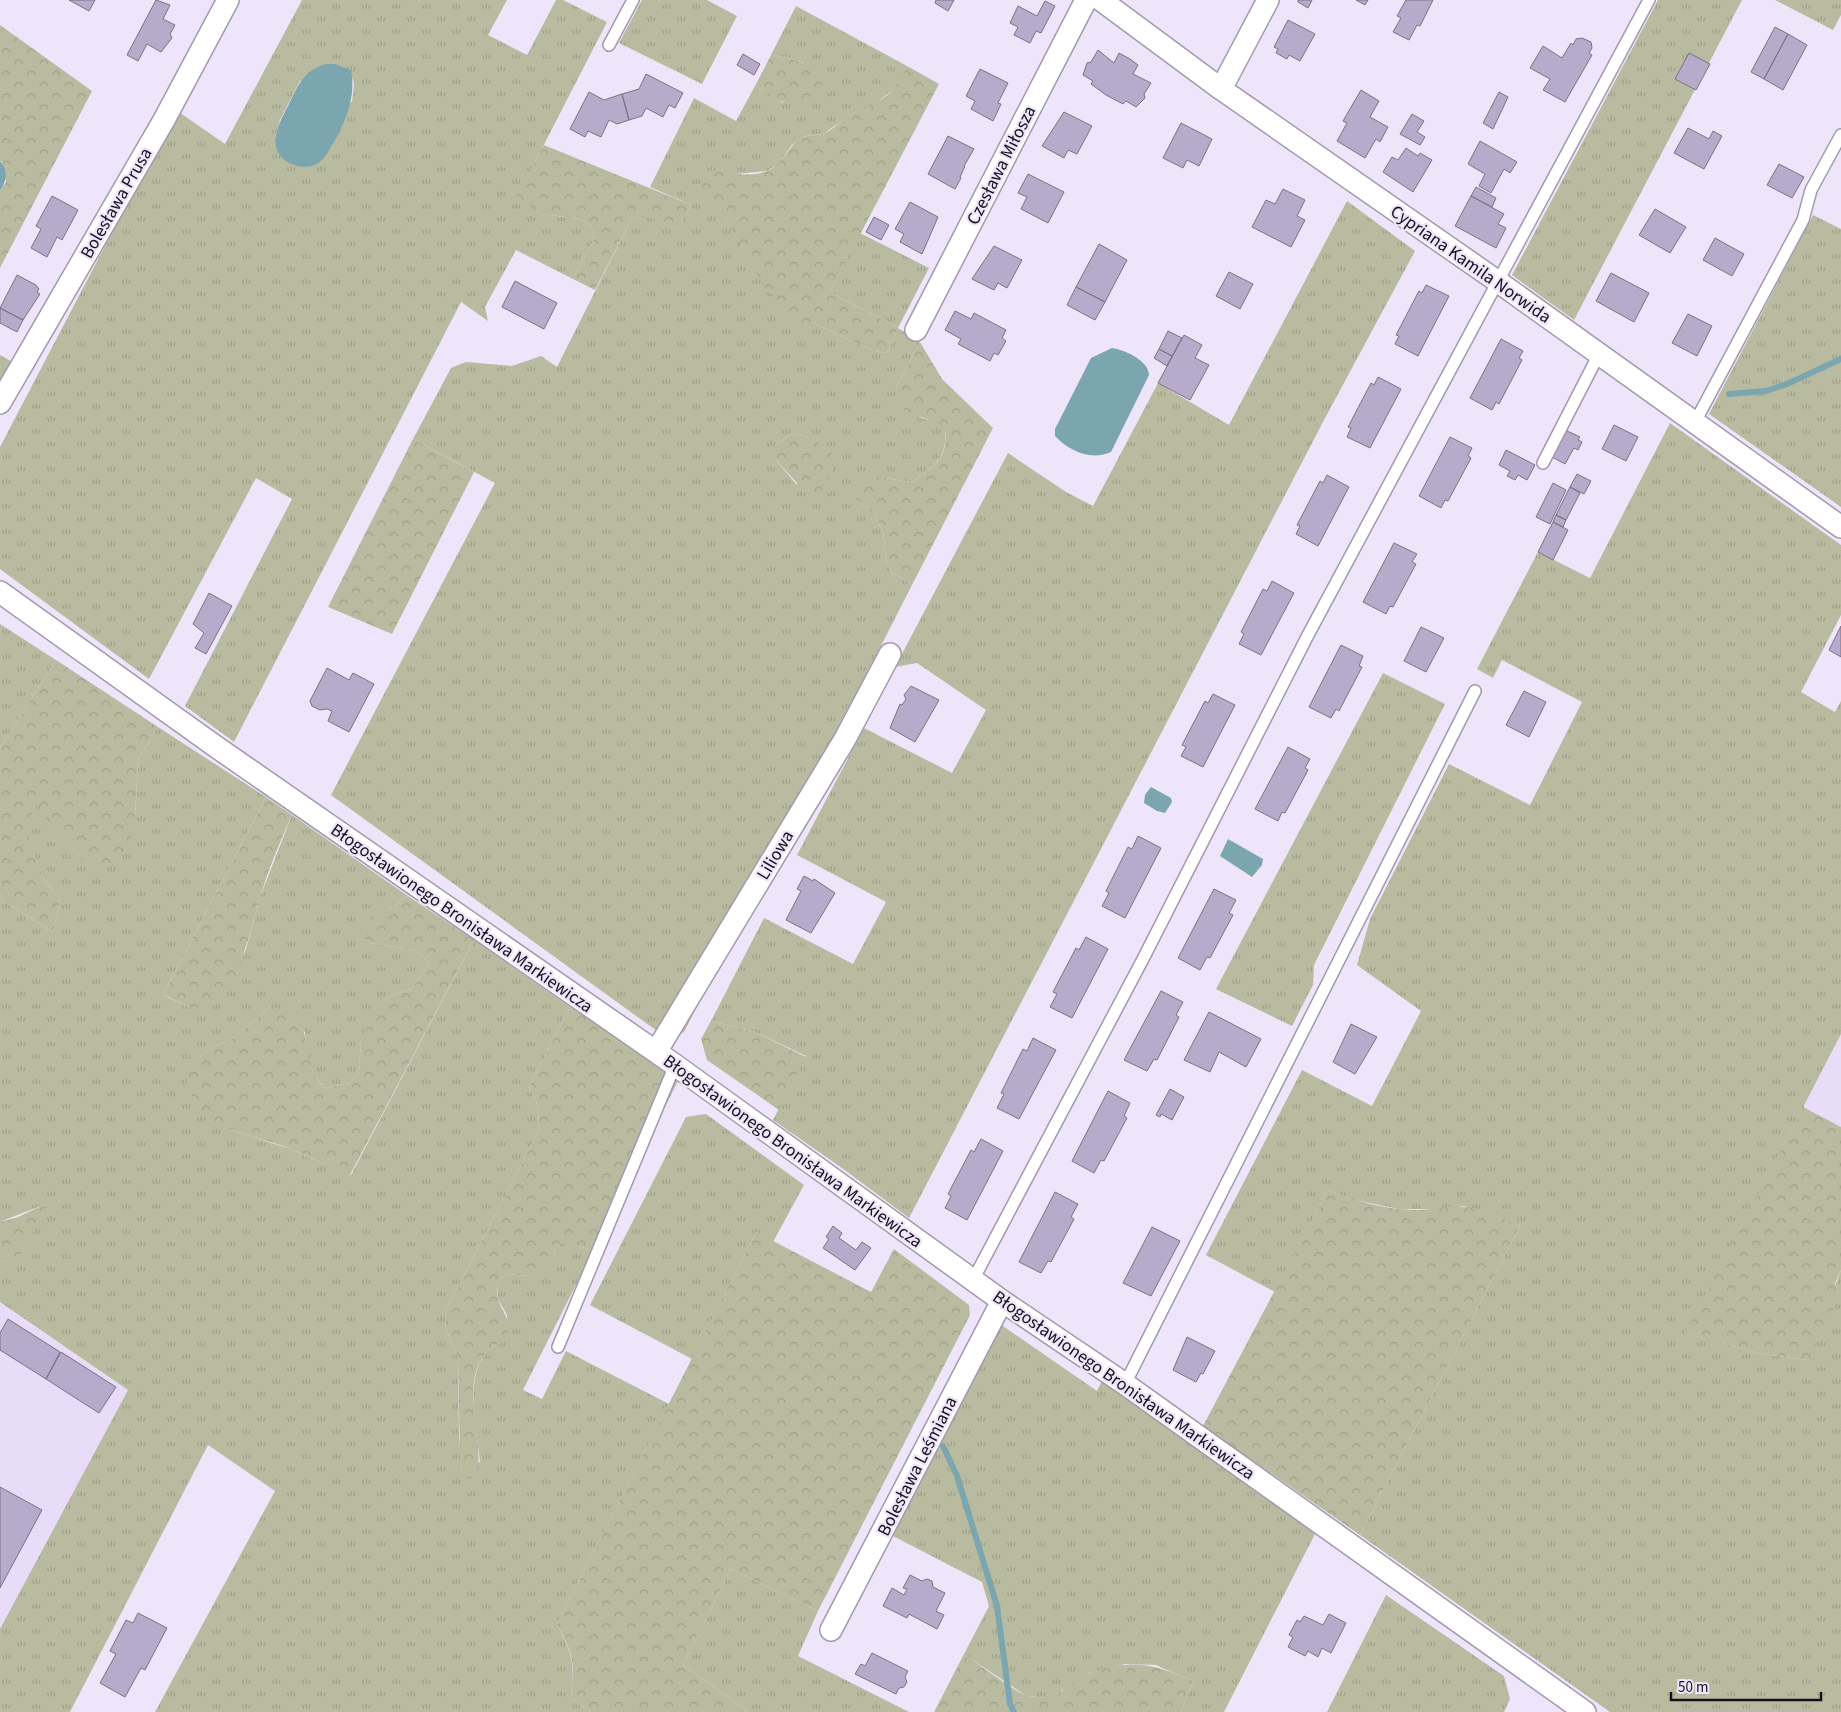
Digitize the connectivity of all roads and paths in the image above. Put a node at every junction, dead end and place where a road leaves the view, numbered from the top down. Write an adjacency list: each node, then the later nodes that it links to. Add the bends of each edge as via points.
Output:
1 (228, 0): 13 (street, Bolesława Prusa, via 159,128)
2 (633, 0): 7 (lane)
3 (1086, 0): 11 (street, Czesława Miłosza)
4 (1101, 0): 8 (street, Cypriana Kamila Norwida)
5 (1268, 0): 8 (street)
6 (1649, 0): 10 (lane)
7 (609, 45)
8 (1220, 89): 10 (street, Cypriana Kamila Norwida)
9 (1841, 135): 14 (lane, via 1812,190 1803,220)
10 (1497, 281): 12 (street, Cypriana Kamila Norwida); 22 (lane, via 1308,635 1143,959)
11 (916, 330)
12 (1599, 354): 14 (street, Cypriana Kamila Norwida); 15 (lane)
13 (0, 403)
14 (1694, 424): 16 (street, Cypriana Kamila Norwida)
15 (1543, 463)
16 (1841, 527)
17 (0, 592): 20 (street, Błogosławionego Bronisława Markiewicza, via 215,746)
18 (890, 654): 20 (street, Liliowa, via 845,739)
19 (1475, 691): 25 (lane)
20 (656, 1052): 21 (street, Błogosławionego Bronisława Markiewicza)
21 (675, 1065): 22 (street, Błogosławionego Bronisława Markiewicza); 24 (lane)
22 (973, 1280): 23 (street, Błogosławionego Bronisława Markiewicza)
23 (1002, 1302): 25 (street, Błogosławionego Bronisława Markiewicza); 26 (street, Bolesława Leśmiana)
24 (558, 1347)
25 (1125, 1384): 27 (street, Błogosławionego Bronisława Markiewicza)
26 (831, 1630)
27 (1585, 1712)

